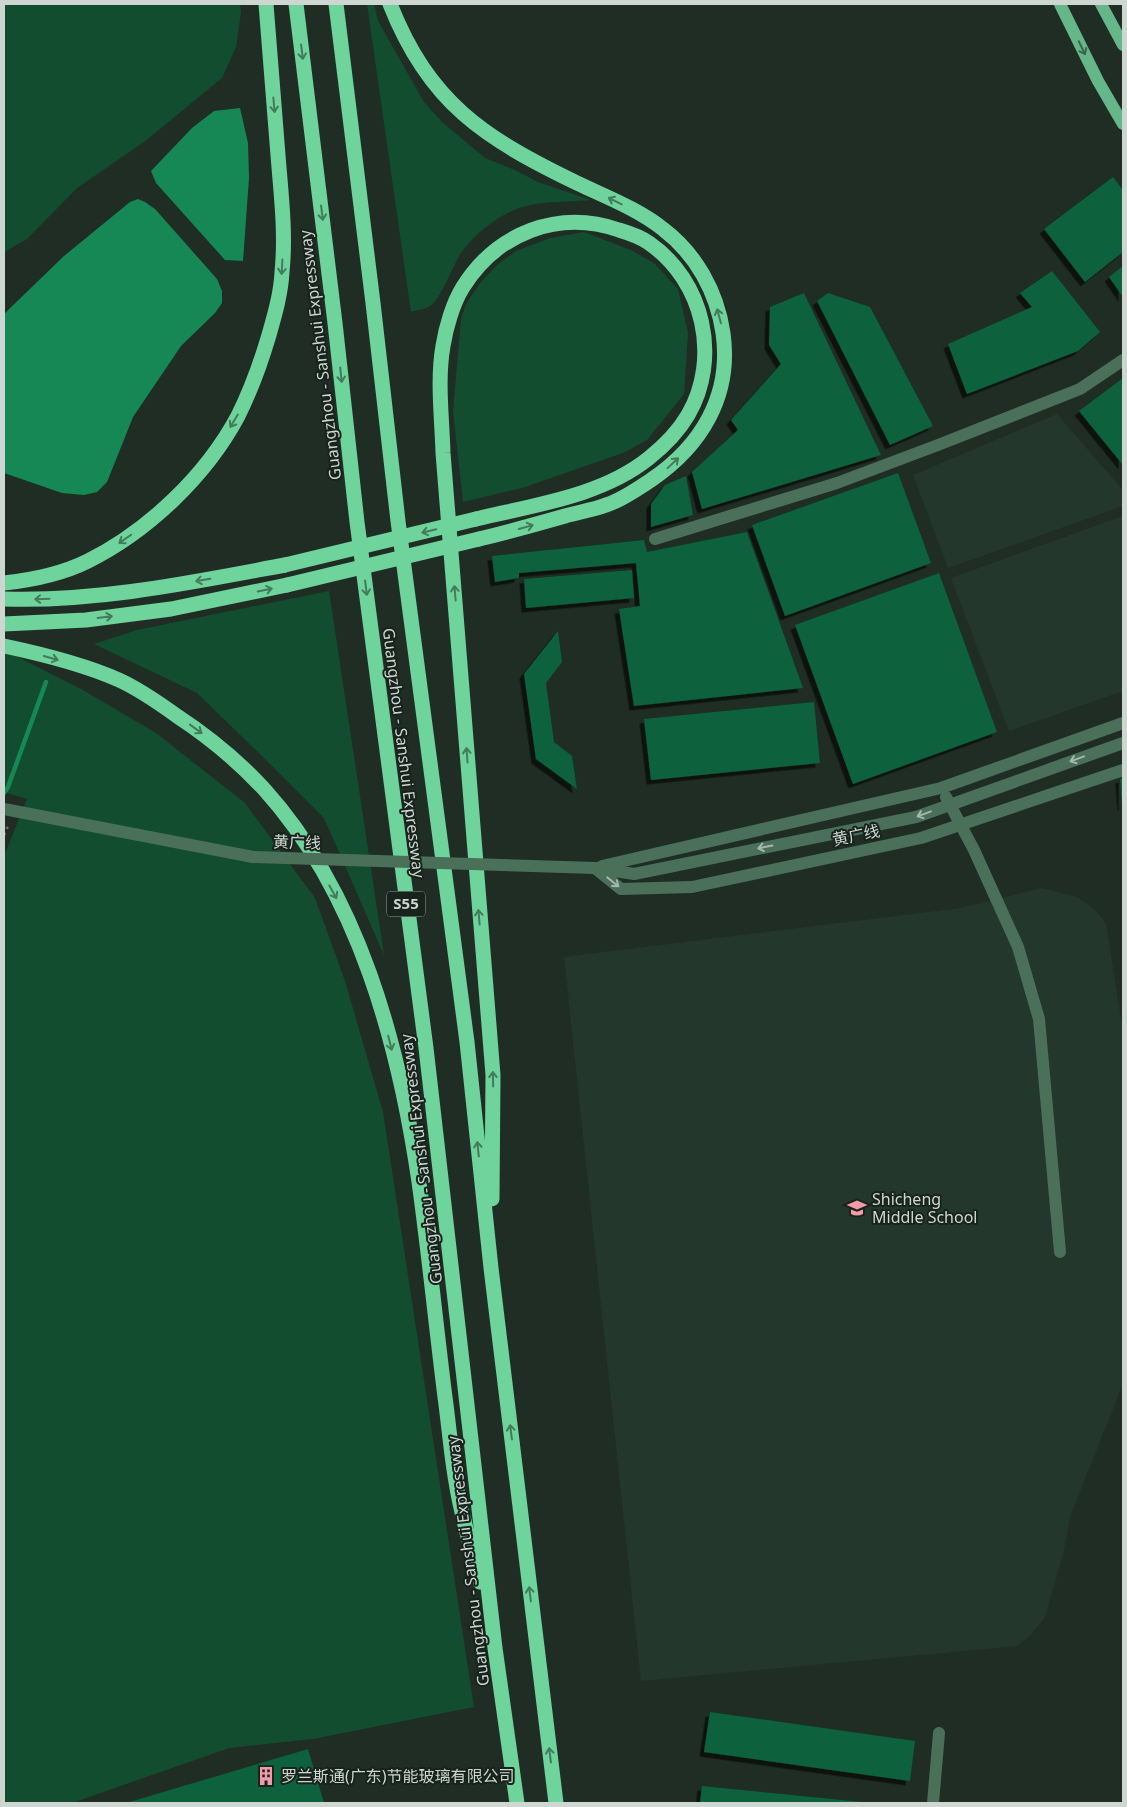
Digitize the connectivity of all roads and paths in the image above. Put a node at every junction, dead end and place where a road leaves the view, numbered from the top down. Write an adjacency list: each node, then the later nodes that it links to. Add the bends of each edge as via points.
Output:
1 (266, 4): 11 (highway, one-way to 11, via 284,222 282,272 276,310 253,382 237,416 213,453 146,524 86,562 59,573)
2 (296, 4): 25 (highway, Guangzhou - Sanshui Expressway / S55, one-way to 25, via 357,522 427,1058)
3 (336, 4): 24 (highway, Guangzhou - Sanshui Expressway / S55, one-way to 3, via 467,1042 398,521)
4 (390, 4): 13 (highway, one-way to 4, bridge, via 86,620 171,609 287,585 608,505 667,469 691,446 707,422 717,401 725,348 721,319 710,288 683,246 663,228 633,210 519,154 472,122 432,81 401,31)
5 (1060, 4): 8 (main road, one-way to 8)
6 (1101, 4): 7 (main road)
7 (1123, 45)
8 (1123, 124)
9 (1123, 360): 10 (street, via 1080,389 837,484)
10 (655, 539)
11 (4, 583)
12 (4, 599): 24 (highway, one-way to 12, bridge, via 493,1075 478,910 443,453 443,347 462,289 478,266 502,245 526,232 552,224 584,222 626,232 649,242 685,281 698,308 704,334 705,361 699,389 688,415 672,438 623,476 591,490 476,519 286,565 85,597)
13 (4, 624)
14 (4, 646): 25 (highway, one-way to 25, via 120,680 199,730 232,757 264,790 296,831 342,908 381,1008 403,1094 419,1180 456,1483)
15 (1123, 723): 18 (street)
16 (1123, 743): 19 (street, 黄广线, one-way to 19)
17 (1123, 770): 21 (street, 黄广线)
18 (941, 788): 19 (street); 22 (street)
19 (950, 805): 21 (street); 22 (street, 黄广线, one-way to 22, via 916,817 634,874)
20 (4, 809): 22 (street, 黄广线, bridge, via 253,857)
21 (961, 825): 22 (street, 黄广线, one-way to 21, via 621,889 692,887 921,838); 23 (street, via 1018,947 1039,1019)
22 (594, 868)
23 (1060, 1252)
24 (491, 1268): 28 (highway, Guangzhou - Sanshui Expressway / S55, one-way to 24)
25 (496, 1648): 27 (highway, Guangzhou - Sanshui Expressway / S55)
26 (939, 1734): 29 (street)
27 (517, 1803)
28 (556, 1803)
29 (933, 1803)

